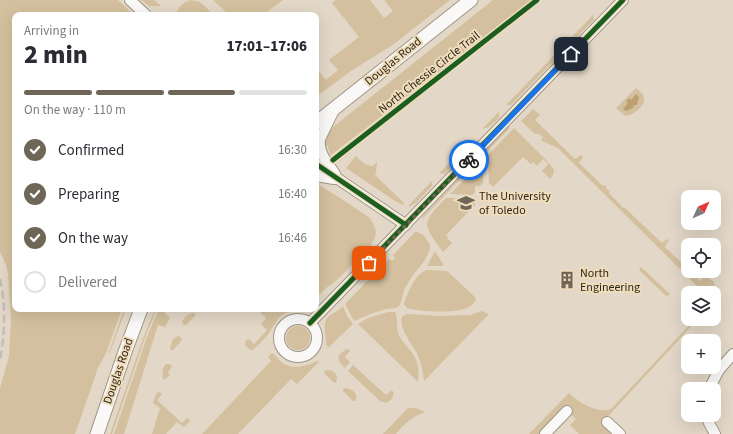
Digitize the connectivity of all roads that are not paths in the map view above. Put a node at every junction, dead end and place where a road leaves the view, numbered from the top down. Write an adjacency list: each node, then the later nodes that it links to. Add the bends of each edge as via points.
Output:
1 (130, 0): 4 (street)
2 (471, 0): 5 (street, Douglas Road)
3 (623, 0): 11 (street)
4 (143, 12)
5 (336, 107): 6 (street); 7 (street, Douglas Road); 10 (street, via 320,144 324,158)
6 (319, 110)
7 (319, 121)
8 (319, 166): 10 (street)
9 (319, 176): 10 (street)
10 (340, 180): 11 (street)
11 (406, 225): 13 (street)
12 (140, 312): 19 (street, Douglas Road)
13 (310, 323)
14 (733, 354): 15 (street, via 718,370)
15 (712, 382)
16 (567, 411): 20 (street)
17 (607, 422): 21 (street)
18 (709, 422): 22 (street)
19 (97, 434)
20 (545, 434)
21 (620, 434)
22 (715, 434)

